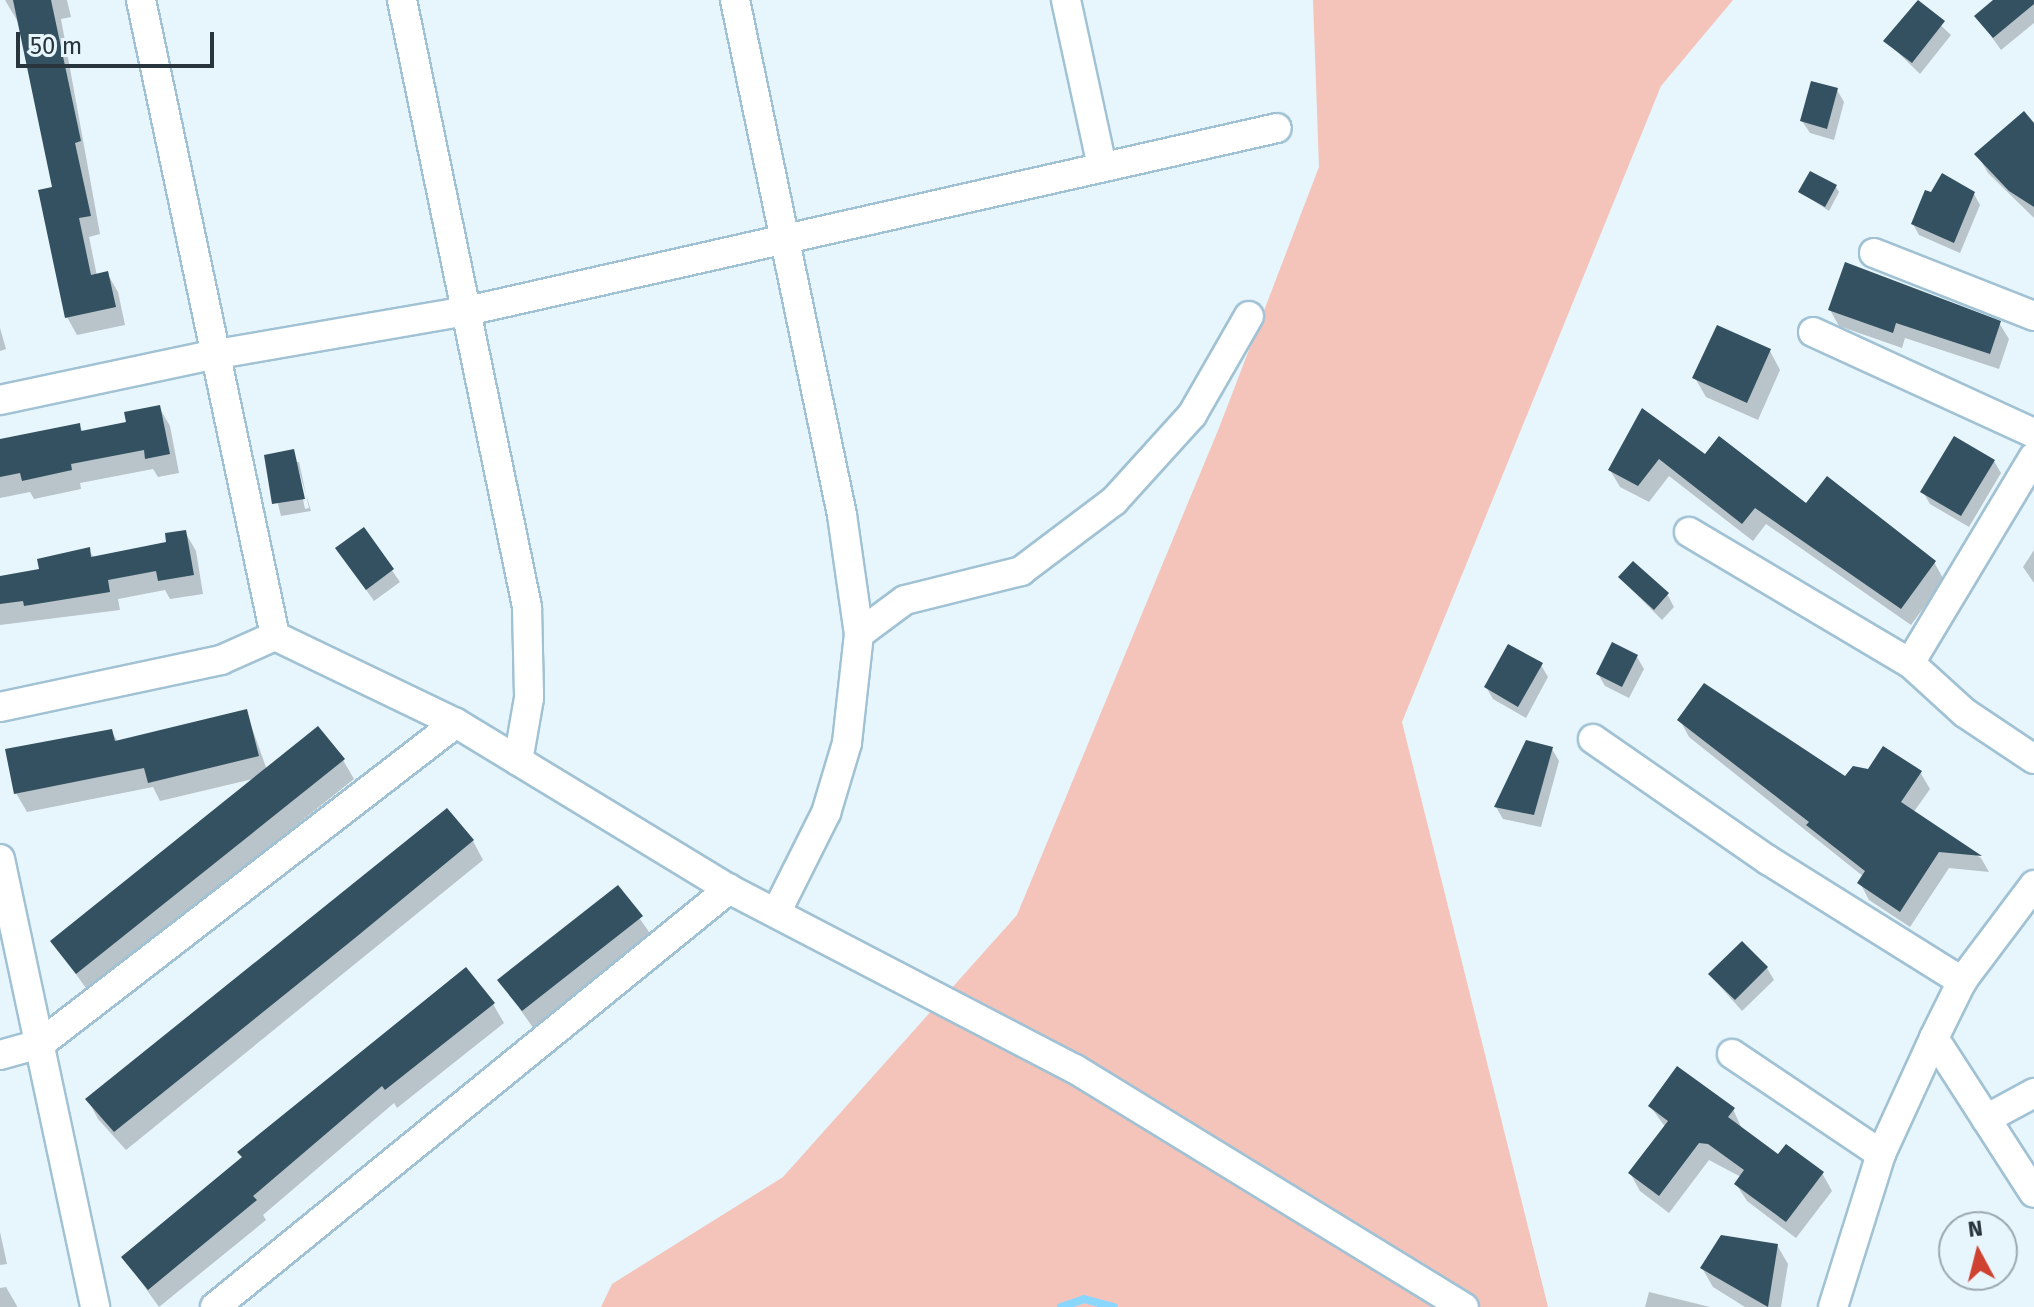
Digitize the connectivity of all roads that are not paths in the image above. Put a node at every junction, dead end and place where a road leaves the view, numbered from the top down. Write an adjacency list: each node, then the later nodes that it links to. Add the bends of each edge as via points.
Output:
1 (141, 0): 13 (street)
2 (402, 0): 9 (street)
3 (735, 0): 7 (street)
4 (1066, 0): 6 (street)
5 (1277, 128): 6 (street)
6 (1102, 166): 7 (street)
7 (785, 241): 9 (street); 18 (street, via 842,515)
8 (1874, 253): 11 (street)
9 (467, 311): 13 (street); 25 (street, via 527,607 529,698)
10 (1249, 316): 18 (street, via 1192,415 1114,501 1021,571 905,600)
11 (2034, 316)
12 (1813, 332): 15 (street)
13 (212, 355): 14 (street); 19 (street)
14 (0, 400)
15 (2034, 433)
16 (2034, 457): 20 (street)
17 (1689, 532): 20 (street)
18 (859, 634): 29 (street, via 847,743 826,813)
19 (275, 636): 21 (street, via 221,660); 22 (street)
20 (1910, 663): 24 (street, via 1965,713)
21 (0, 707)
22 (456, 723): 25 (street); 32 (street)
23 (1593, 739): 30 (street, via 1768,860)
24 (2034, 759)
25 (518, 761): 28 (street)
26 (0, 859): 32 (street)
27 (2034, 885): 30 (street)
28 (729, 889): 29 (street); 40 (street)
29 (777, 911): 41 (street, via 1075,1069)
30 (1962, 981): 31 (street)
31 (1934, 1038): 36 (street); 37 (street)
32 (40, 1044): 34 (street); 39 (street)
33 (1732, 1054): 37 (street)
34 (0, 1055)
35 (2034, 1093): 36 (street)
36 (1986, 1119): 38 (street)
37 (1881, 1154): 42 (street)
38 (2034, 1193)
39 (95, 1307)
40 (215, 1307)
41 (1464, 1307)
42 (1833, 1307)

